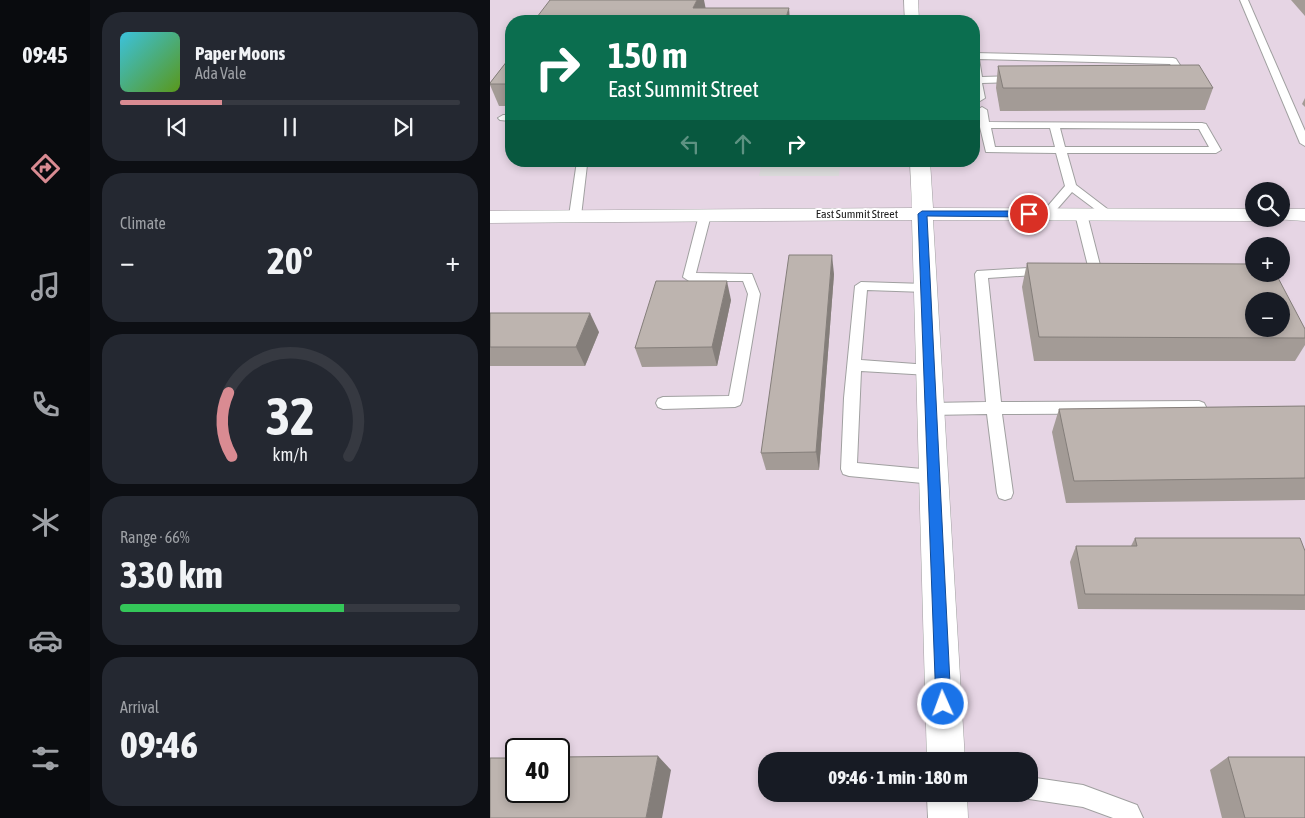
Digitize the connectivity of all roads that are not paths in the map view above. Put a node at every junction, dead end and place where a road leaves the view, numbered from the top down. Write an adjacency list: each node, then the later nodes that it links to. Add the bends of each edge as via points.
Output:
1 (911, 0): 3 (street)
2 (1244, 0): 14 (lane)
3 (912, 15)
4 (980, 56): 5 (lane)
5 (1065, 57): 6 (lane); 9 (lane, via 1173,61 1184,79)
6 (1071, 72)
7 (980, 79): 8 (lane)
8 (1025, 79)
9 (1175, 79)
10 (982, 110): 12 (lane)
11 (980, 123): 12 (lane)
12 (985, 125): 13 (lane); 15 (lane, via 990,150)
13 (1054, 126): 15 (lane); 15 (lane, via 1202,126 1216,150)
14 (1305, 143)
15 (1061, 150): 18 (lane)
16 (581, 167): 27 (lane)
17 (920, 167): 19 (street)
18 (1071, 186): 20 (lane); 22 (lane)
19 (922, 214): 20 (street, East Summit Street); 23 (street, East Summit Street); 29 (street)
20 (1047, 214): 21 (street, East Summit Street)
21 (1080, 214): 22 (street, East Summit Street); 34 (lane, via 1100,270 980,274)
22 (1108, 214): 24 (street, East Summit Street)
23 (704, 215): 27 (street, East Summit Street); 32 (lane, via 689,277 748,277 754,294 735,401)
24 (1245, 215)
25 (1290, 215): 26 (street)
26 (1305, 215)
27 (575, 216): 28 (street, East Summit Street)
28 (490, 217)
29 (925, 288): 30 (lane, via 861,286); 31 (street)
30 (854, 365): 31 (lane); 36 (lane, via 849,469)
31 (929, 370): 35 (street)
32 (663, 403)
33 (1218, 407): 34 (lane)
34 (994, 408): 35 (lane); 37 (lane)
35 (930, 409): 36 (street)
36 (933, 477): 38 (street)
37 (1005, 493)
38 (946, 752)
39 (1038, 789): 42 (lane, via 1083,796 1128,813)
40 (947, 802): 41 (street)
41 (948, 818)
42 (1132, 818)

